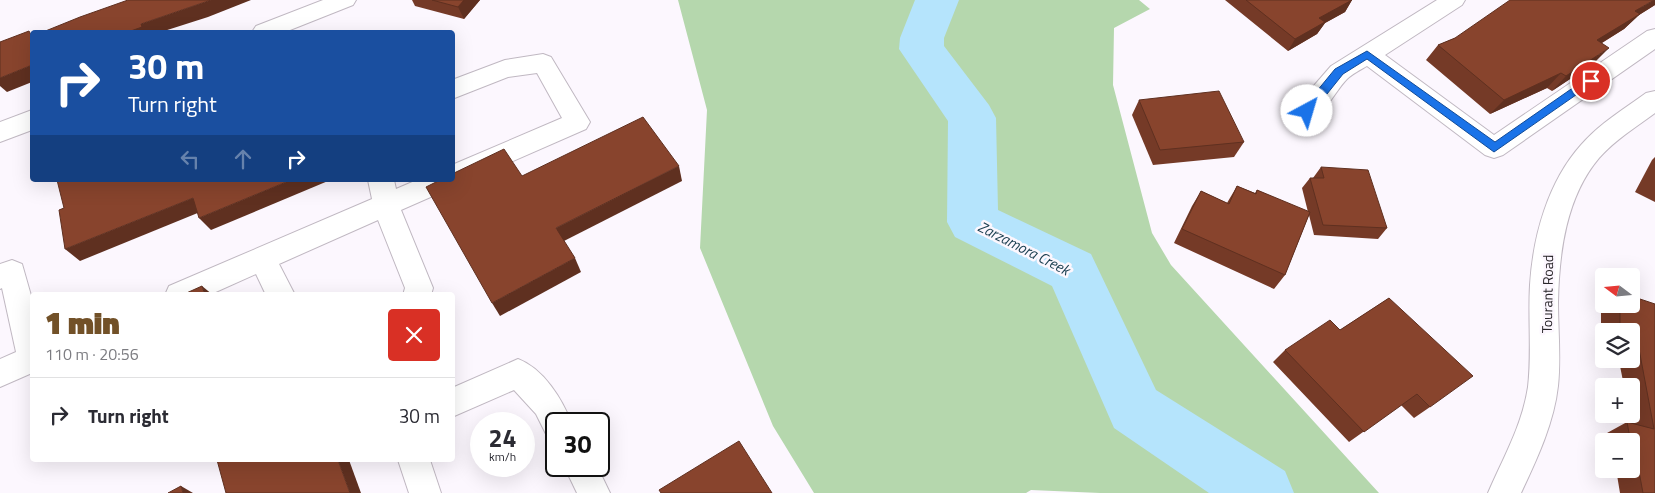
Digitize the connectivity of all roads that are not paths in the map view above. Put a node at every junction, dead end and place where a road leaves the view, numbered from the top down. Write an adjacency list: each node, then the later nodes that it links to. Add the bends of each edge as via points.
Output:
1 (345, 0): 3 (street)
2 (1454, 0): 5 (street)
3 (269, 30)
4 (1655, 37): 5 (street, via 1494,148)
5 (1367, 54): 8 (street, via 1339,72)
6 (455, 89): 11 (street, via 505,69 543,63 577,122)
7 (1655, 100): 28 (street, Tourant Road, via 1610,132 1584,160 1554,216 1545,260 1541,398 1522,456)
8 (1307, 111)
9 (30, 121): 10 (street)
10 (0, 132)
11 (455, 175)
12 (433, 182): 13 (street)
13 (383, 192): 14 (street); 18 (street)
14 (262, 259): 16 (street); 17 (street)
15 (0, 277): 19 (street, via 12,272)
16 (186, 292)
17 (279, 292)
18 (418, 292)
19 (30, 349)
20 (30, 359): 21 (street)
21 (0, 373)
22 (455, 402): 23 (street, via 518,373)
23 (551, 412)
24 (415, 462): 26 (street)
25 (586, 477): 27 (street)
26 (425, 493)
27 (594, 493)
28 (1504, 493)

